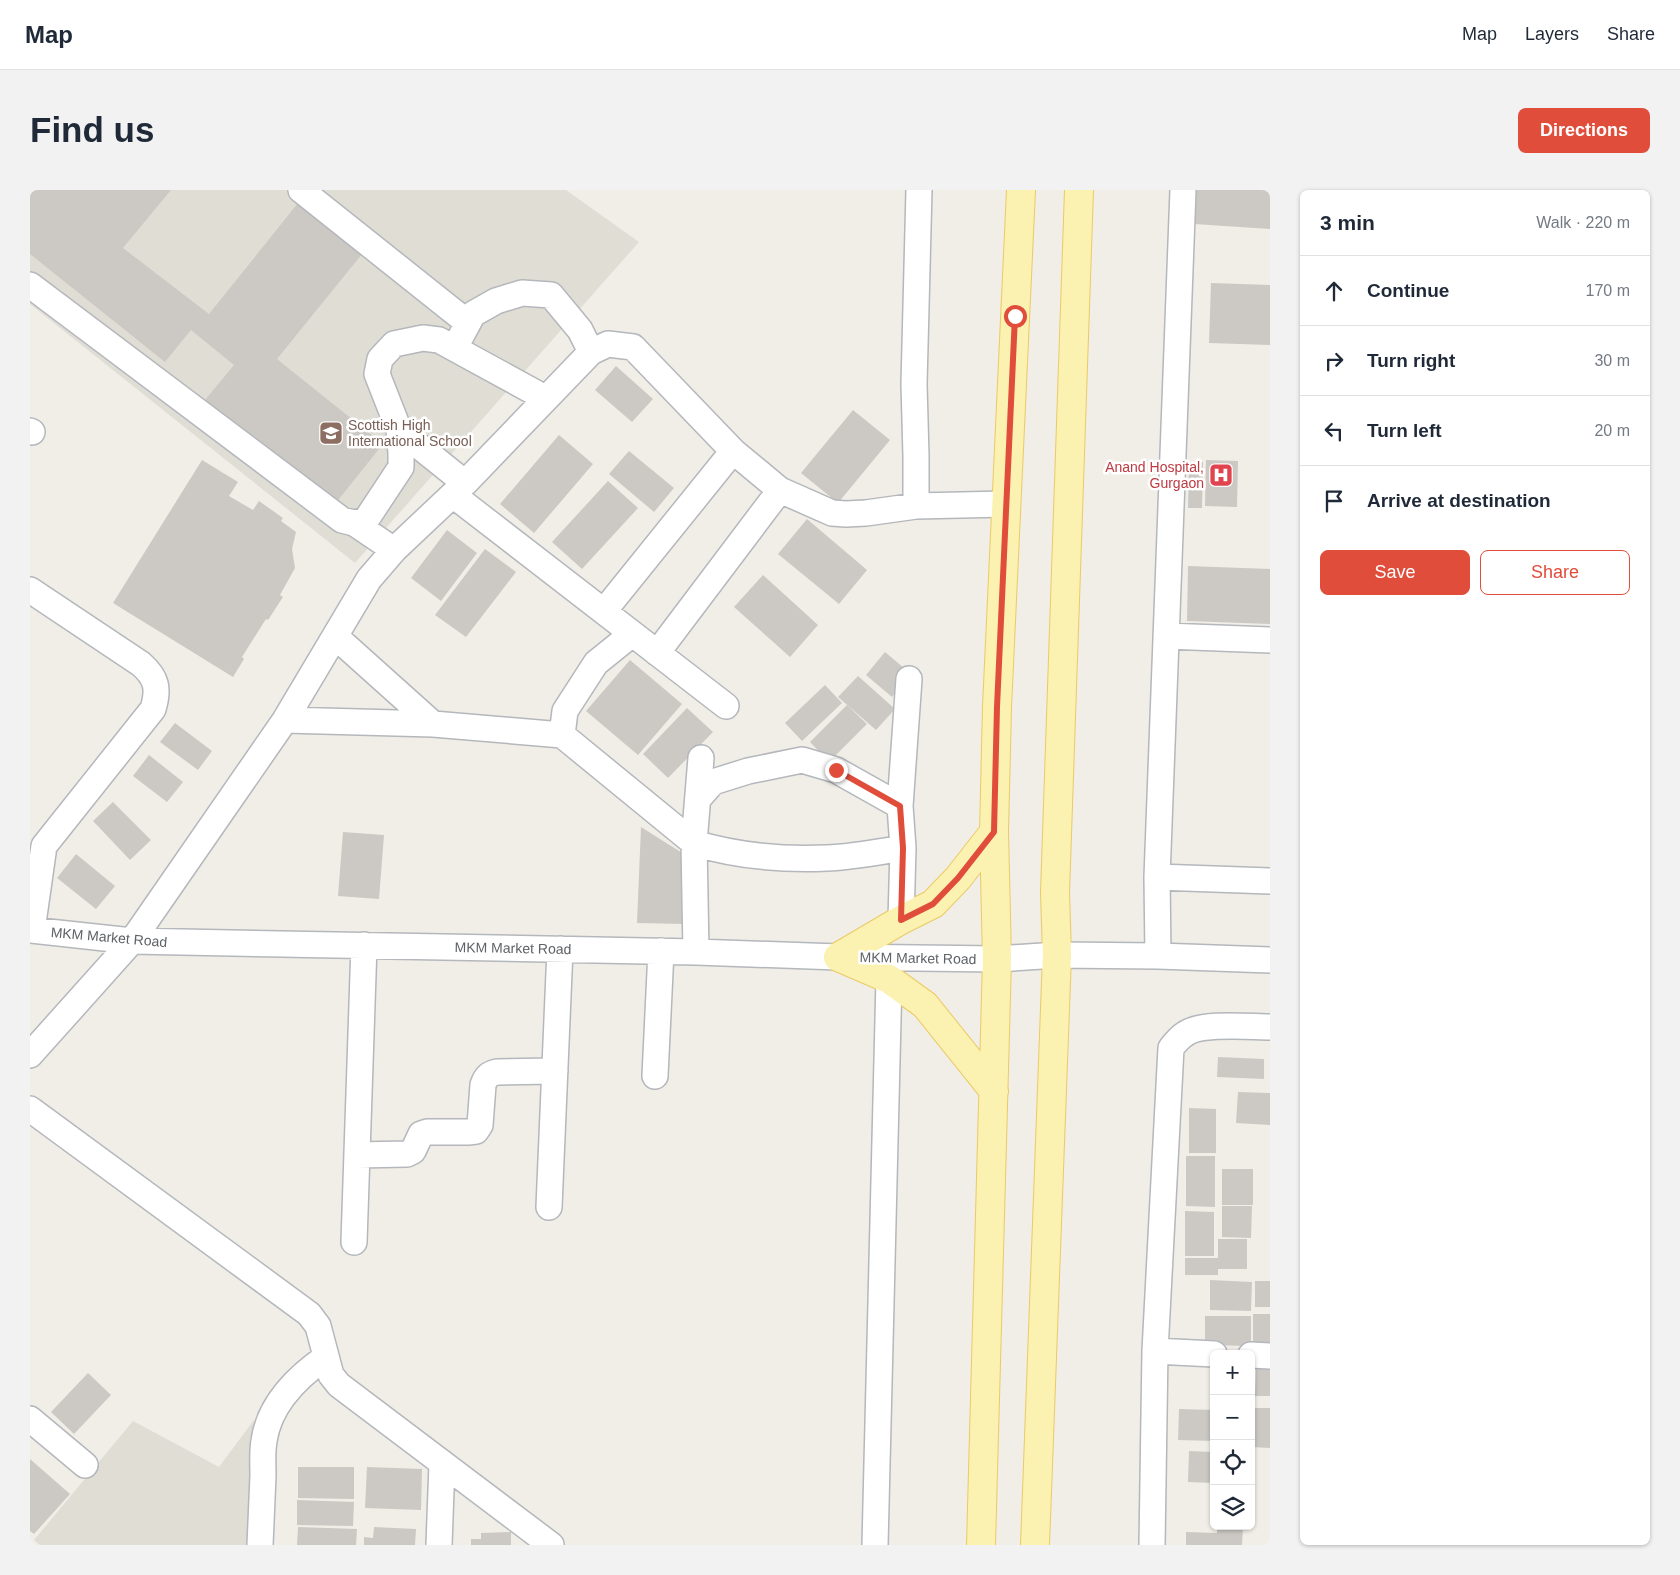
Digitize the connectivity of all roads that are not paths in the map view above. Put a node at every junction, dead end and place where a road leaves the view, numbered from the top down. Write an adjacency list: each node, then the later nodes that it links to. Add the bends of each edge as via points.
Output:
1 (301, 190): 7 (street)
2 (919, 190): 16 (street, via 914,384)
3 (1021, 190): 15 (main road)
4 (1079, 190): 47 (main road, via 1055,893)
5 (1183, 190): 23 (street)
6 (30, 285): 17 (street, via 342,520)
7 (468, 324): 8 (street); 9 (street, via 473,314 496,301 522,293 551,295 580,330)
8 (454, 348): 10 (street); 11 (street, via 439,340 423,338 394,344 380,359 377,374)
9 (591, 352): 10 (street); 12 (street, via 608,344 633,347)
10 (545, 398): 13 (street)
11 (399, 430): 13 (street); 17 (street, via 401,467 366,520)
12 (733, 451): 14 (street); 20 (street)
13 (459, 489): 18 (street); 20 (street)
14 (780, 490): 16 (street, via 832,513 866,513); 25 (street)
15 (1006, 504): 16 (street); 34 (main road)
16 (916, 506)
17 (354, 523): 18 (street)
18 (394, 550): 22 (street, via 369,579)
19 (30, 590): 35 (street, via 141,664 156,682 157,696 153,708)
20 (604, 611): 21 (street)
21 (632, 634): 25 (street); 30 (street, via 596,663 565,711)
22 (336, 636): 28 (street); 29 (street)
23 (1166, 636): 24 (street); 38 (street)
24 (1270, 640)
25 (657, 652): 27 (street)
26 (909, 679): 33 (street)
27 (726, 706)
28 (285, 720): 29 (street); 42 (street)
29 (433, 724): 30 (street)
30 (562, 735): 36 (street)
31 (701, 758): 32 (street)
32 (698, 799): 33 (street, via 713,782 802,760 836,770); 36 (street)
33 (900, 806): 37 (street)
34 (994, 832): 40 (main road, via 933,904); 50 (main road)
35 (37, 841): 41 (street)
36 (694, 843): 37 (street, via 722,852 768,857 827,858); 46 (street)
37 (903, 848): 40 (street)
38 (1157, 877): 39 (street); 48 (street)
39 (1270, 881)
40 (901, 920): 49 (main road)
41 (31, 930): 42 (street, MKM Market Road)
42 (132, 941): 43 (street, MKM Market Road); 54 (street)
43 (364, 945): 44 (street, MKM Market Road); 59 (street)
44 (560, 949): 45 (street, MKM Market Road); 55 (street)
45 (661, 951): 46 (street, MKM Market Road); 56 (street)
46 (696, 952): 49 (street, MKM Market Road)
47 (1056, 955): 48 (street, MKM Market Road); 50 (street, MKM Market Road); 75 (main road)
48 (1158, 956): 51 (street, MKM Market Road)
49 (838, 957): 50 (street, MKM Market Road); 52 (main road)
50 (997, 959): 57 (main road)
51 (1270, 960)
52 (889, 979): 57 (main road, via 924,1005); 73 (street)
53 (1270, 1028): 62 (street, via 1205,1027 1186,1032 1171,1048)
54 (30, 1055)
55 (555, 1071): 59 (street, via 490,1074 483,1084 480,1125 476,1130 421,1134 407,1154); 60 (street)
56 (655, 1076)
57 (994, 1091): 74 (main road)
58 (30, 1108): 66 (street, via 309,1314 318,1326)
59 (357, 1155): 61 (street)
60 (549, 1207)
61 (354, 1242)
62 (1155, 1351): 63 (street); 76 (street)
63 (1210, 1354)
64 (1255, 1356): 65 (street)
65 (1270, 1356)
66 (326, 1357): 68 (street, via 339,1385); 70 (street, via 305,1372 288,1391 268,1424 264,1441)
67 (30, 1419): 69 (street)
68 (442, 1463): 71 (street); 72 (street)
69 (85, 1465)
70 (260, 1545)
71 (439, 1545)
72 (551, 1545)
73 (875, 1545)
74 (981, 1545)
75 (1035, 1545)
76 (1152, 1545)

